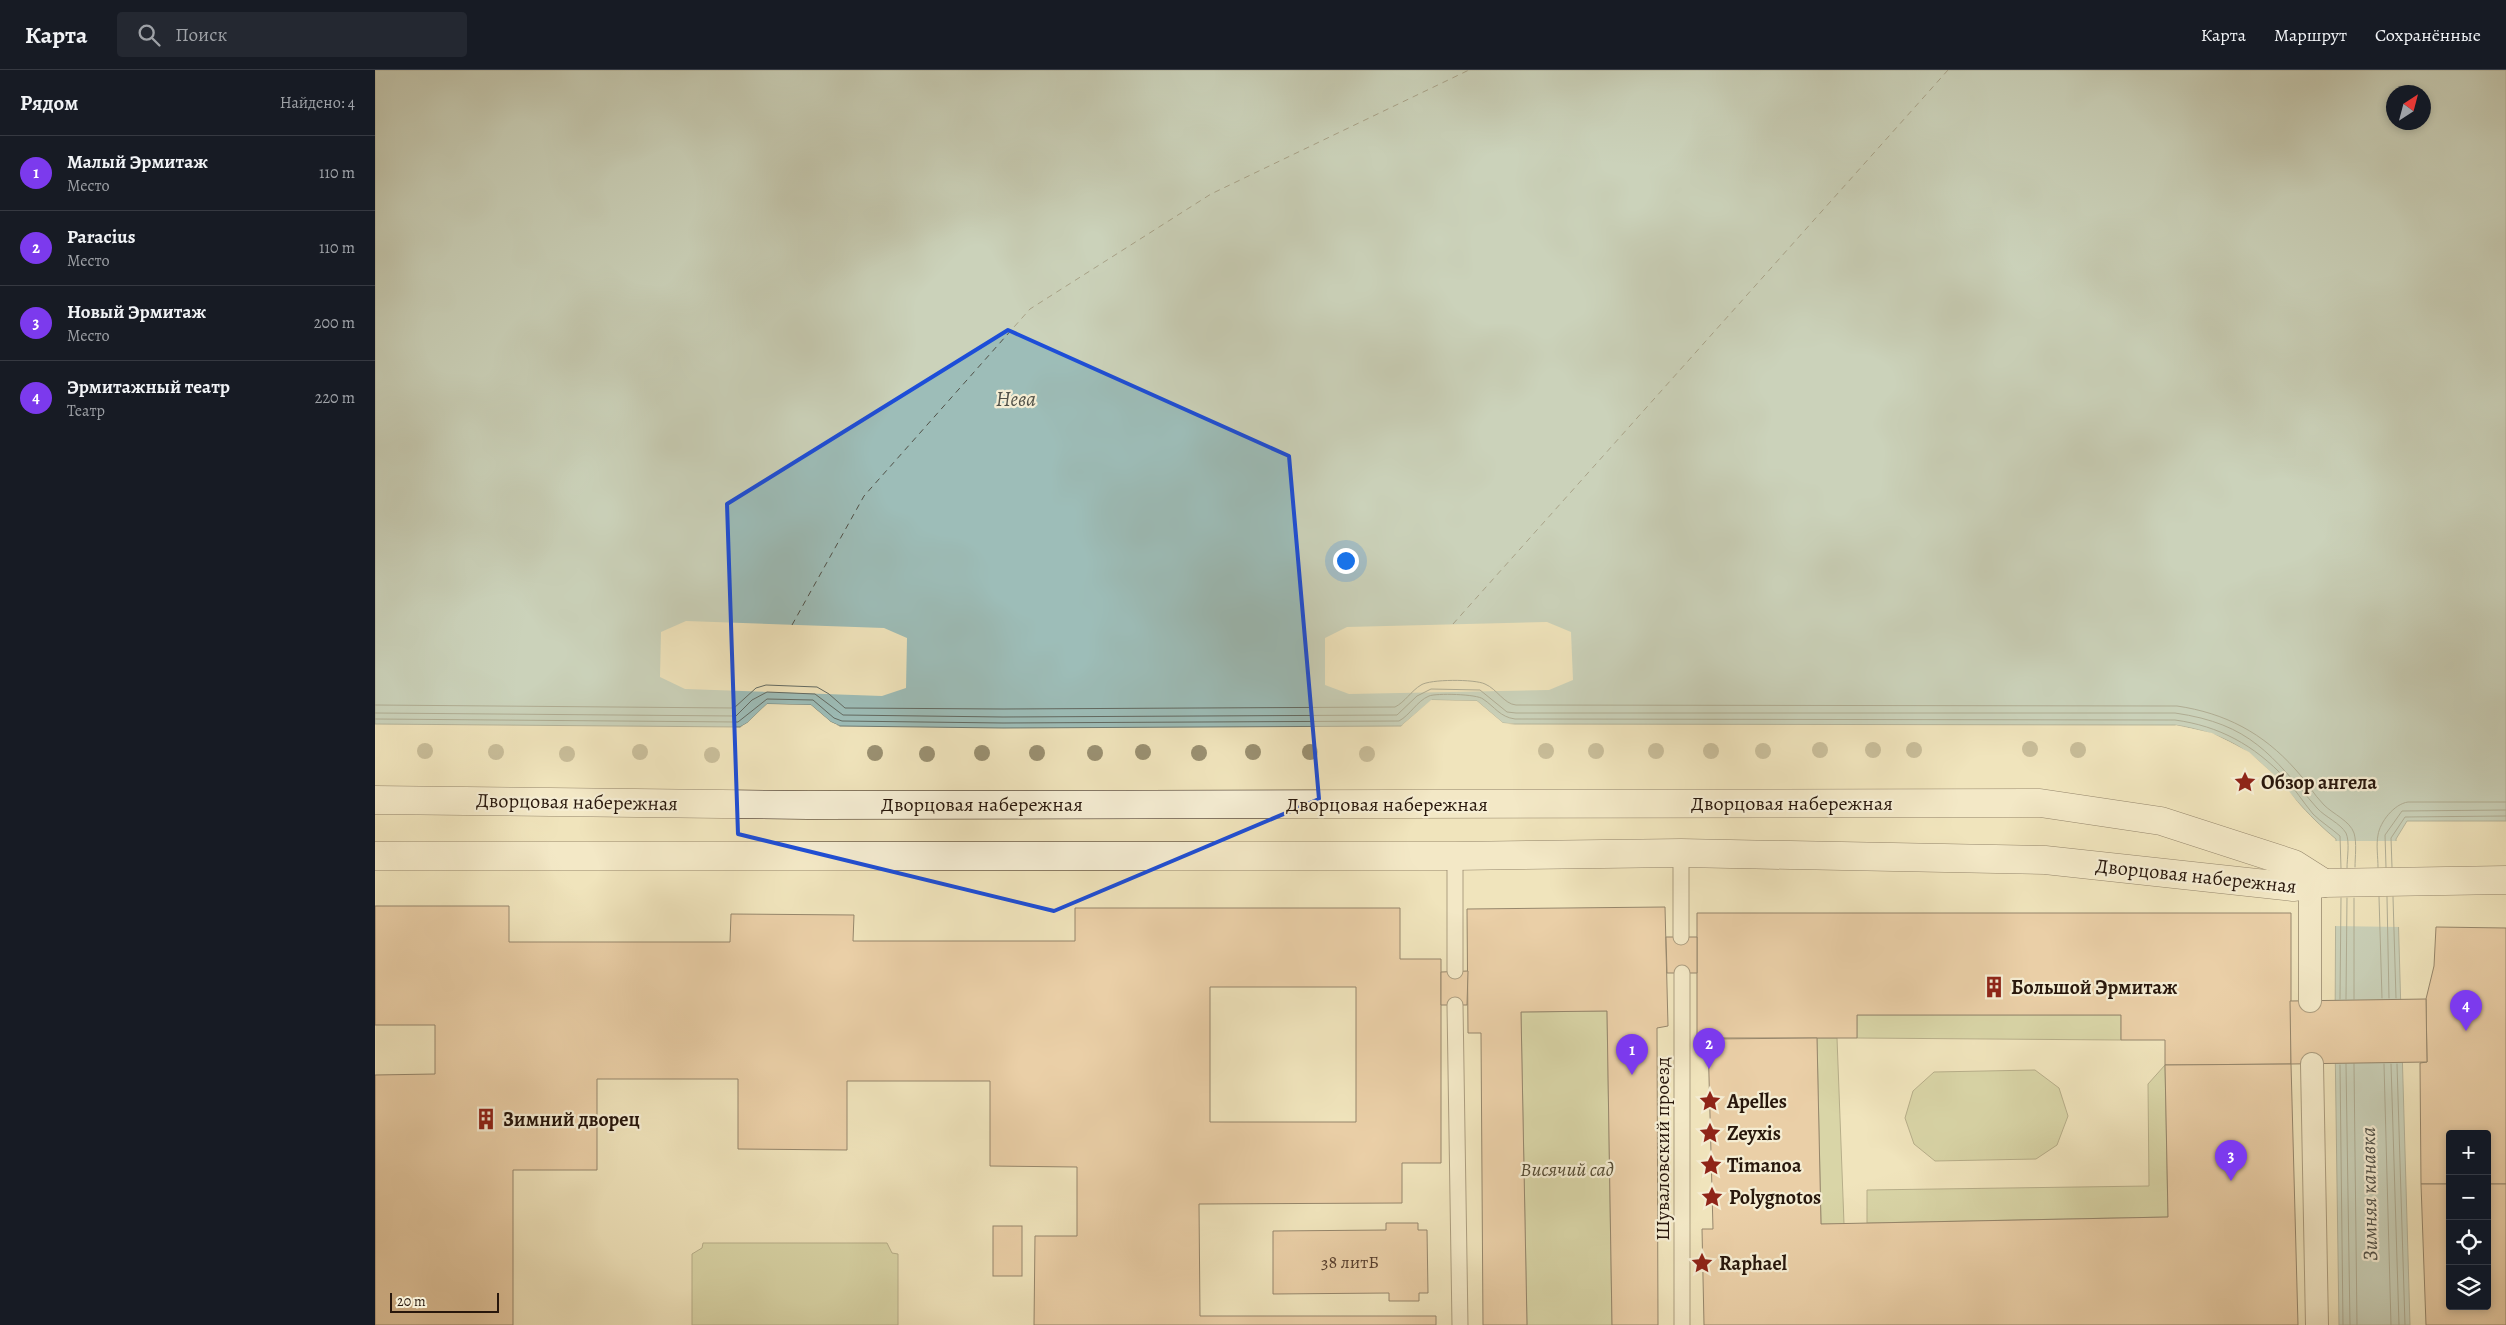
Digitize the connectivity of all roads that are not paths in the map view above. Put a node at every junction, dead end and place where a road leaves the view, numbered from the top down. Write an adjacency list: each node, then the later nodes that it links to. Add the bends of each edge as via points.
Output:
1 (375, 800): 6 (main road, Дворцовая набережная, via 808,805 2039,803 2161,821 2294,864)
2 (1681, 853): 4 (main road, Дворцовая набережная); 6 (main road, Дворцовая набережная, via 2045,860 2293,888); 7 (lane)
3 (375, 856): 4 (main road, Дворцовая набережная)
4 (1455, 856): 8 (lane)
5 (2506, 880): 6 (main road)
6 (2317, 884): 10 (street)
7 (1681, 937)
8 (1455, 972)
9 (1682, 973): 14 (lane, Шуваловский проезд)
10 (2311, 1001)
11 (1455, 1006): 13 (lane)
12 (2312, 1064): 15 (street)
13 (1460, 1325)
14 (1682, 1325)
15 (2317, 1325)

